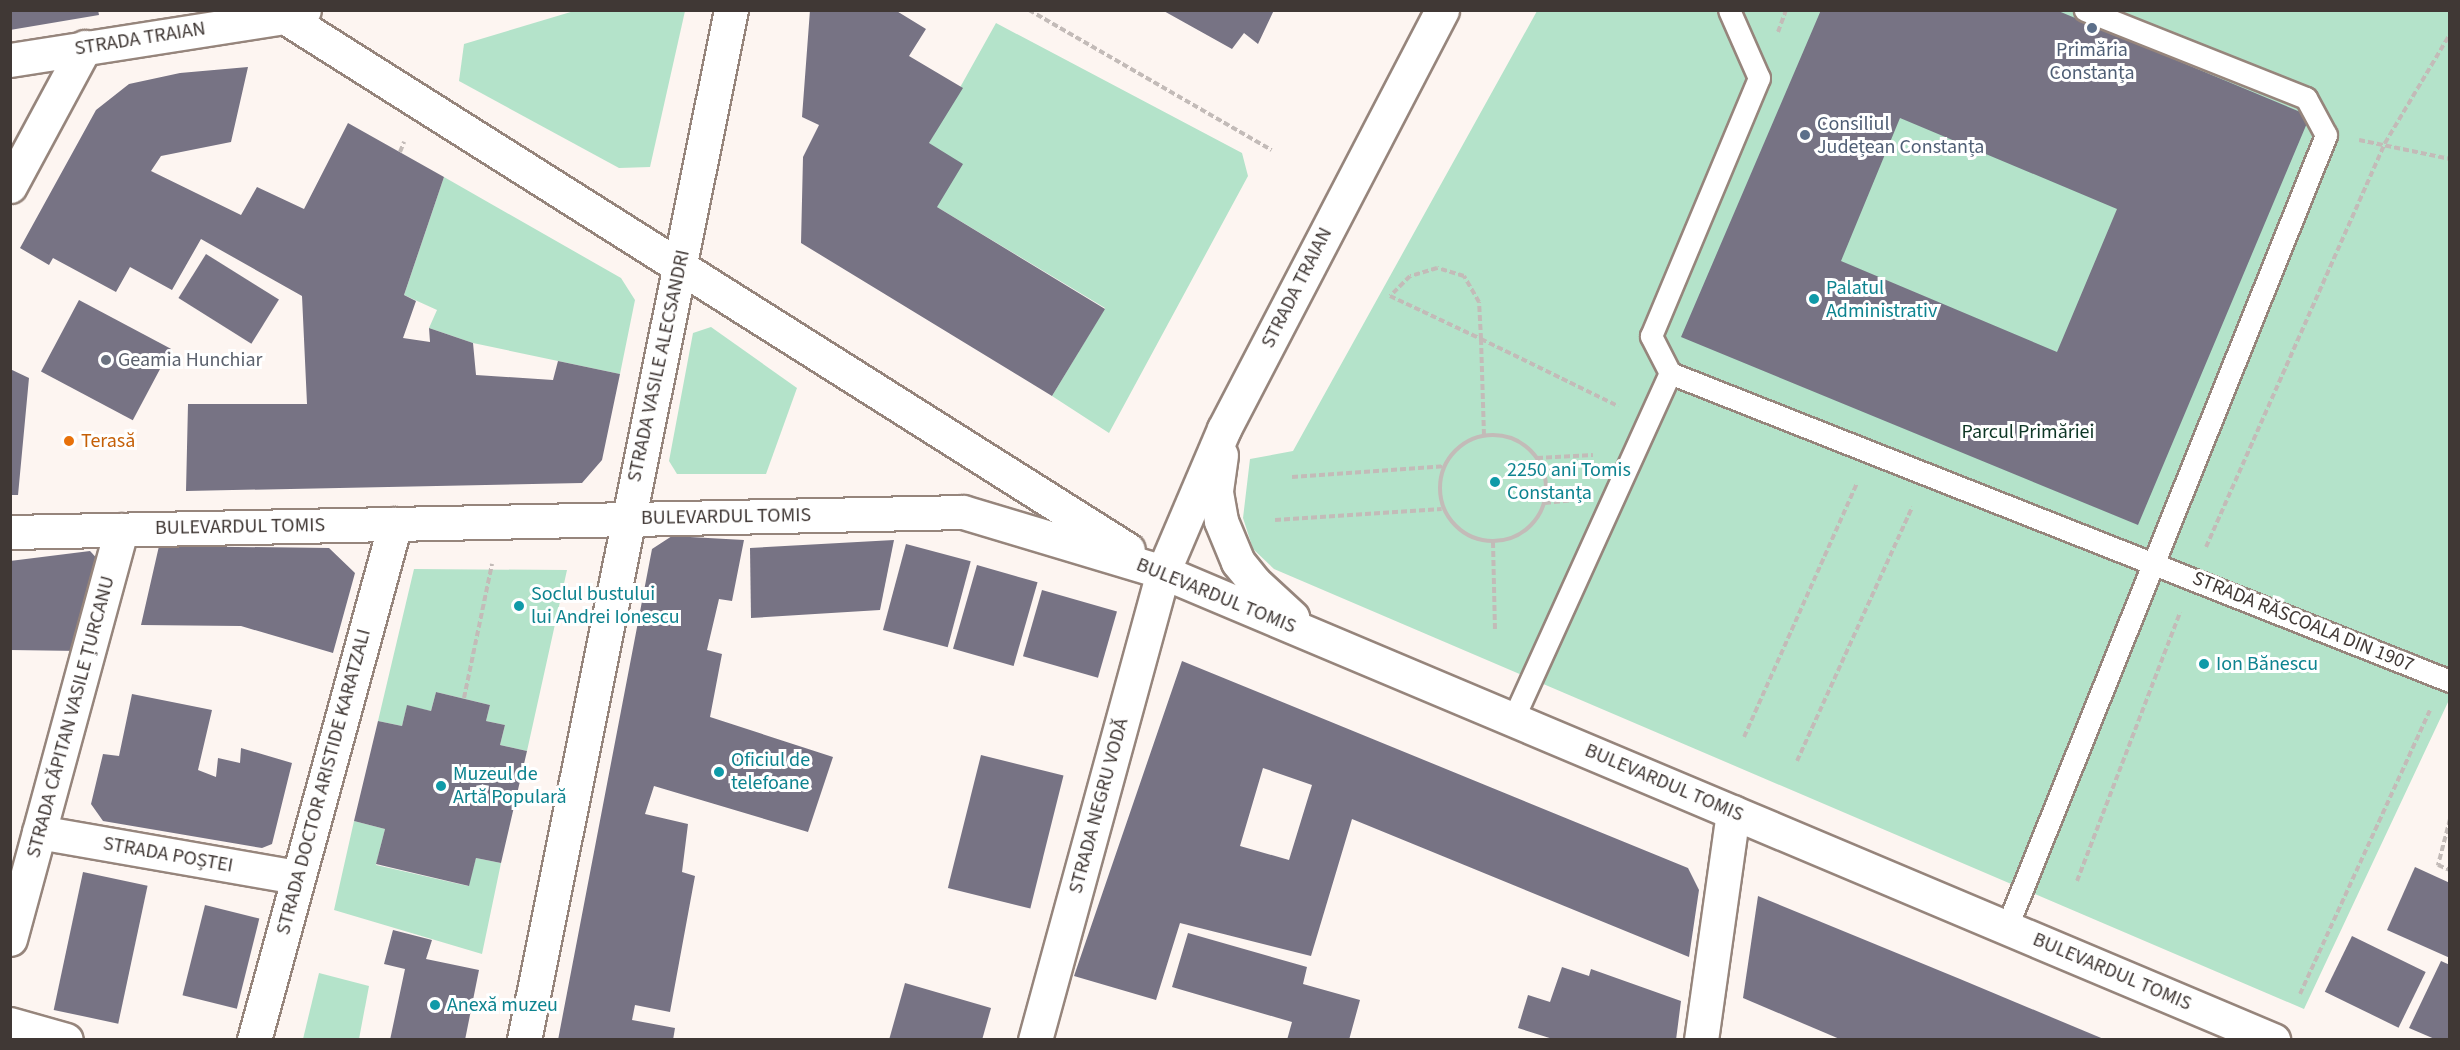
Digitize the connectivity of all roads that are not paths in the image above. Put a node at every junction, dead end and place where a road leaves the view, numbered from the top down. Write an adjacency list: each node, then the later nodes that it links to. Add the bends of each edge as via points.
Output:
1 (730, 10): 10 (street, STRADA VASILE ALECSANDRI)
2 (1442, 10): 12 (street, STRADA TRAIAN)
3 (1729, 10): 11 (lane, via 1759,78 1651,336)
4 (2085, 10): 17 (lane, via 2306,98 2326,135)
5 (295, 14): 6 (street, STRADA TRAIAN); 10 (street)
6 (189, 21): 7 (street, STRADA TRAIAN)
7 (85, 47): 8 (street, STRADA TRAIAN); 9 (street)
8 (10, 60)
9 (10, 186)
10 (680, 267): 13 (street, STRADA VASILE ALECSANDRI); 18 (street)
11 (1670, 373): 17 (lane, STRADA RĂSCOALA DIN 1907); 21 (lane)
12 (1224, 429): 18 (street, STRADA TRAIAN); 19 (street, via 1216,492 1221,521 1239,562 1272,601)
13 (628, 519): 14 (street, BULEVARDUL TOMIS); 18 (street, BULEVARDUL TOMIS, via 963,512); 30 (street, STRADA VASILE ALECSANDRI)
14 (395, 524): 15 (street, BULEVARDUL TOMIS); 24 (street, STRADA DOCTOR ARISTIDE KARATZALI)
15 (121, 530): 16 (street, BULEVARDUL TOMIS); 23 (street, STRADA CĂPITAN VASILE ȚURCANU)
16 (10, 532)
17 (2156, 564): 20 (lane, STRADA RĂSCOALA DIN 1907); 25 (lane)
18 (1163, 572): 19 (street, BULEVARDUL TOMIS); 31 (street, STRADA NEGRU VODĂ)
19 (1317, 637): 21 (street, BULEVARDUL TOMIS)
20 (2447, 680)
21 (1513, 719): 22 (street, BULEVARDUL TOMIS)
22 (1734, 812): 25 (street, BULEVARDUL TOMIS); 32 (street)
23 (39, 832): 24 (street, STRADA POȘTEI); 26 (street, STRADA CĂPITAN VASILE ȚURCANU)
24 (297, 877): 29 (street, STRADA DOCTOR ARISTIDE KARATZALI)
25 (2006, 929): 33 (street, BULEVARDUL TOMIS)
26 (10, 939)
27 (10, 1024): 28 (street)
28 (66, 1040)
29 (254, 1040)
30 (524, 1040)
31 (1035, 1040)
32 (1701, 1040)
33 (2273, 1040)

